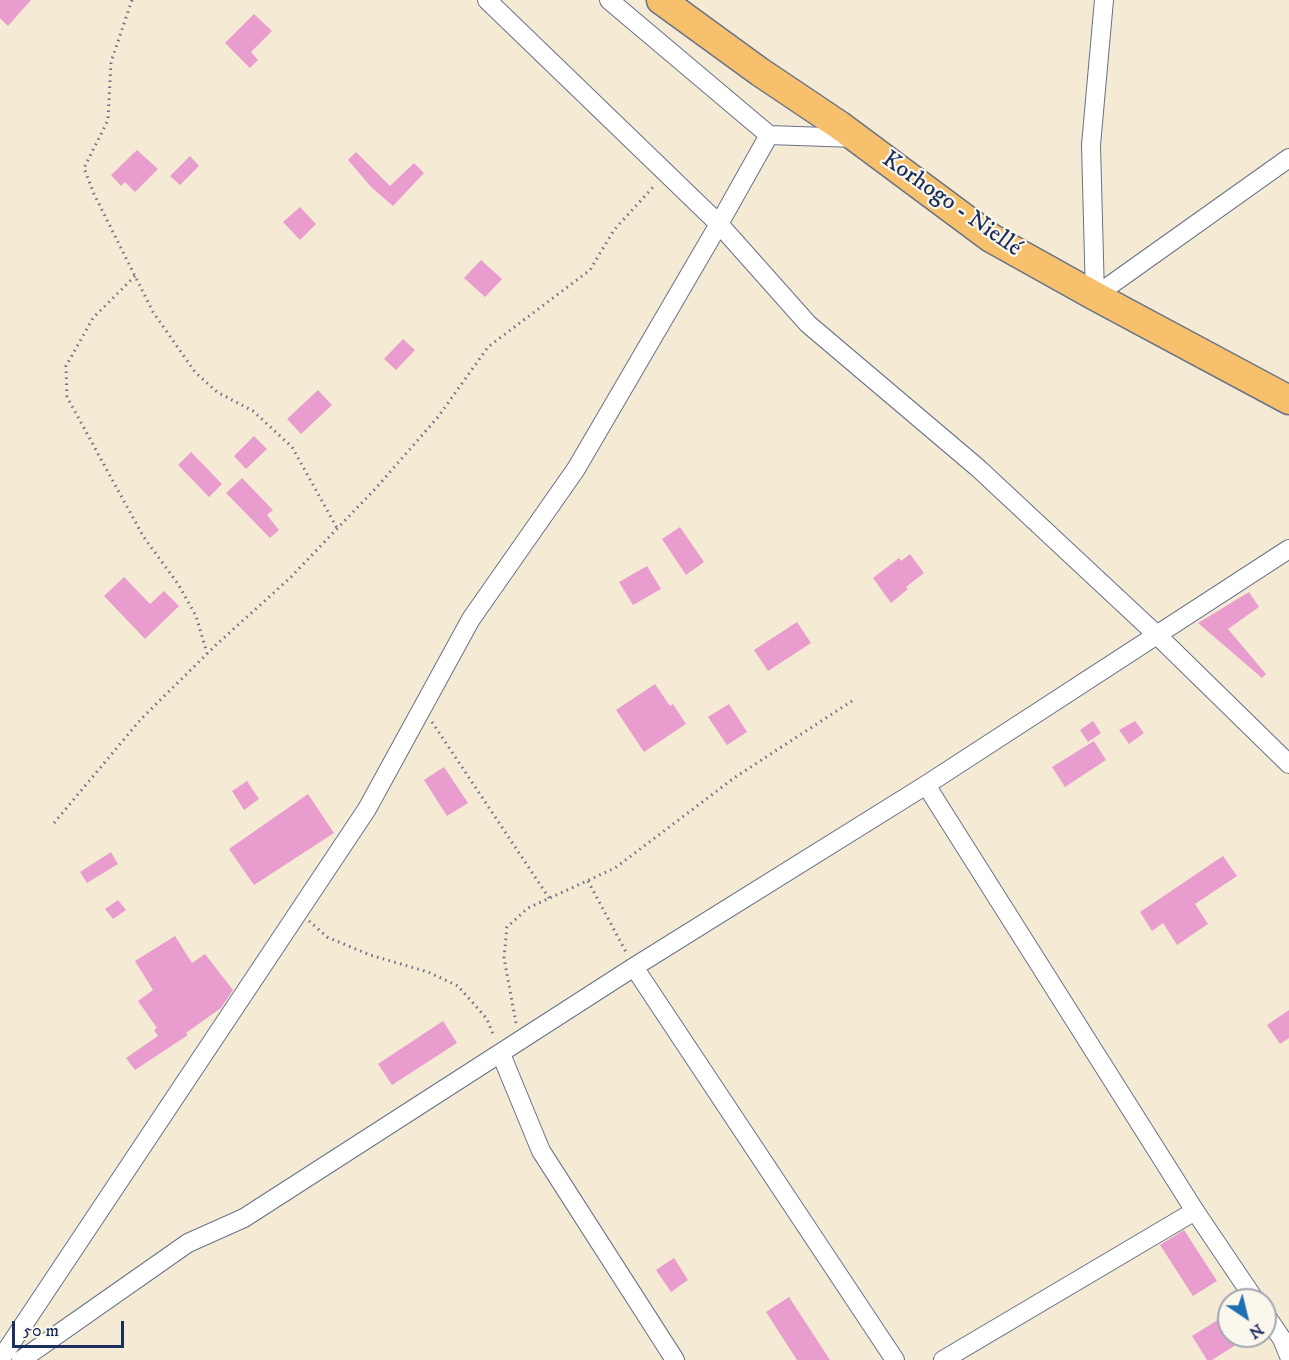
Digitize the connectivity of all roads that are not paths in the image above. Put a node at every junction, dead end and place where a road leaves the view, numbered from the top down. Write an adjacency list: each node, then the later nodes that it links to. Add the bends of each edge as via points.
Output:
1 (487, 0): 8 (street)
2 (609, 0): 5 (street)
3 (661, 0): 6 (main road, Korhogo - Niellé)
4 (1104, 0): 9 (street, via 1091,146)
5 (769, 135): 6 (street); 8 (street)
6 (857, 138): 9 (main road, Korhogo - Niellé, via 991,238)
7 (1289, 158): 9 (street)
8 (719, 224): 12 (street, via 808,324 978,468); 21 (street, via 576,469 471,619 367,809)
9 (1095, 296): 10 (main road, Korhogo - Niellé)
10 (1289, 400)
11 (1289, 549): 12 (street)
12 (1157, 635): 13 (street); 14 (street)
13 (1289, 764)
14 (926, 785): 15 (street); 17 (street)
15 (634, 967): 16 (street); 24 (street)
16 (501, 1054): 22 (street, via 244,1218 189,1243); 23 (street, via 541,1151)
17 (1195, 1211): 18 (street); 25 (street)
18 (1247, 1288)
19 (1277, 1332): 20 (street)
20 (1289, 1356)
21 (0, 1360)
22 (21, 1360)
23 (675, 1360)
24 (895, 1360)
25 (943, 1360)

